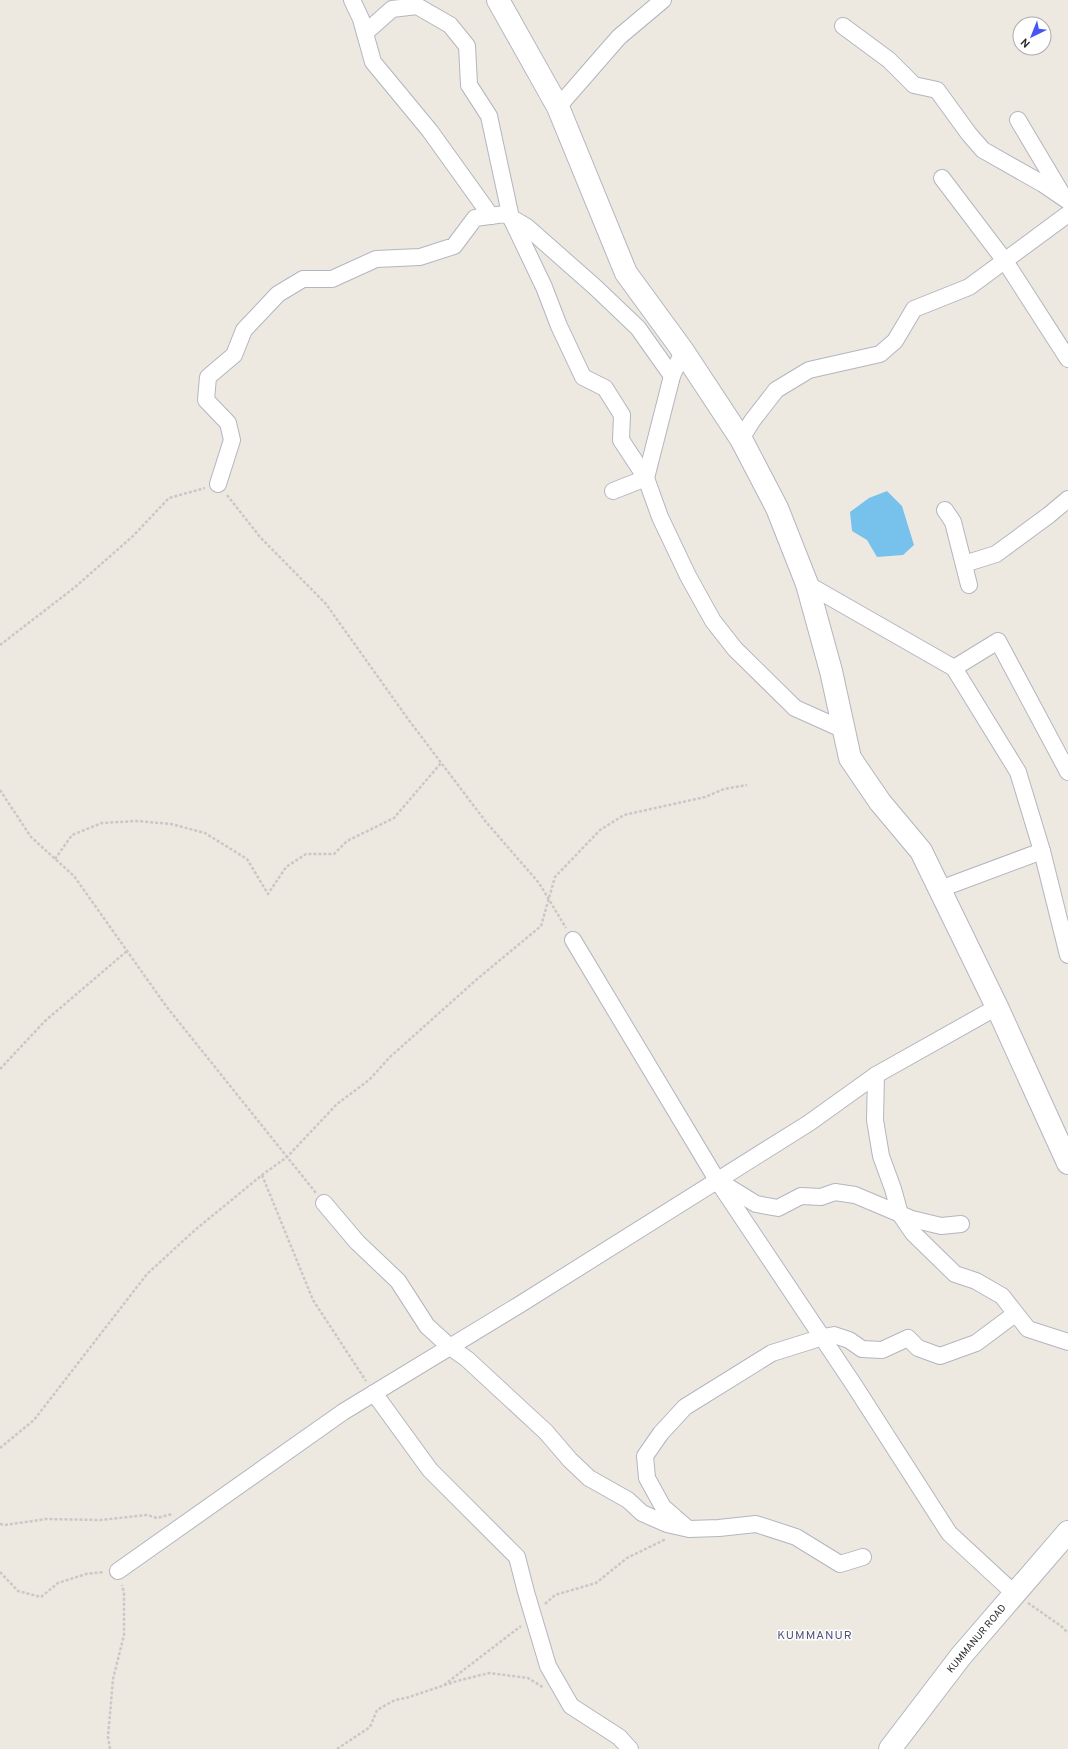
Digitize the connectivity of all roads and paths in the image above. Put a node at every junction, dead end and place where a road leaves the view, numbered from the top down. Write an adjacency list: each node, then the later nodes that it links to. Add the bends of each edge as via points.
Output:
1 (352, 0): 5 (street)
2 (498, 0): 6 (street)
3 (663, 0): 6 (street, via 619,37)
4 (843, 26): 9 (street, via 889,60 914,85 937,90 984,150 1043,184)
5 (365, 33): 10 (street, via 373,62 430,131); 11 (street, via 392,10 418,6 450,25 467,46 469,85 489,116)
6 (558, 107): 13 (street, via 626,273)
7 (1018, 120): 9 (street)
8 (942, 178): 12 (street)
9 (1067, 205): 12 (street)
10 (491, 216): 11 (street, via 505,214); 18 (street, via 475,218 454,246 420,256 376,259 332,279 303,279 278,294 244,330 234,355 208,377 206,400 228,422 232,440)
11 (511, 218): 15 (street, via 527,227 638,328); 17 (street, via 583,377 605,388 622,415 621,440)
12 (1005, 261): 14 (street); 16 (street, via 969,288 914,309 895,341 880,354 809,370 776,390)
13 (683, 351): 15 (street); 16 (street)
14 (1068, 359)
15 (672, 376): 17 (street)
16 (741, 439): 23 (street, via 777,508)
17 (646, 478): 19 (street); 27 (street, via 660,517 688,576 713,621 735,649 795,708)
18 (218, 484): 25 (path, via 169,498 133,536 74,588); 28 (path, via 260,537 326,604)
19 (613, 491)
20 (1068, 499): 22 (street, via 996,554)
21 (945, 510): 22 (street, via 953,522)
22 (964, 564): 24 (street)
23 (807, 584): 26 (street); 27 (street)
24 (969, 585)
25 (0, 645)
26 (954, 668): 29 (street, via 998,641); 32 (street, via 1018,772)
27 (844, 730): 34 (street, via 850,758 880,802 921,850)
28 (441, 763): 33 (path, via 394,818 347,841 334,854 306,854 286,867 268,894 247,859 205,833 171,824 102,822 72,835); 35 (path, via 486,822 539,883)
29 (1068, 772)
30 (747, 786): 35 (path, via 724,789 704,797 624,815 600,830 555,877)
31 (0, 790): 33 (path, via 30,837)
32 (1042, 851): 34 (street); 38 (street)
33 (55, 859): 37 (path, via 74,876)
34 (940, 889): 39 (street)
35 (549, 900): 36 (path); 42 (path, via 541,926 476,980 390,1057 369,1080 336,1104)
36 (574, 940): 45 (street)
37 (127, 951): 40 (path, via 45,1021); 42 (path, via 166,1006)
38 (1068, 955)
39 (996, 1007): 41 (street); 43 (street)
40 (0, 1069)
41 (876, 1075): 45 (street, via 809,1123); 47 (street, via 875,1120 881,1156 894,1189)
42 (287, 1157): 44 (path); 46 (path)
43 (1068, 1163)
44 (262, 1175): 53 (path, via 313,1300); 54 (path, via 195,1230 147,1274 34,1420)
45 (717, 1180): 47 (street, via 756,1204 778,1208 801,1196 821,1197 835,1192 855,1195); 50 (street); 52 (street)
46 (324, 1203): 52 (street, via 357,1242 398,1281 427,1326)
47 (900, 1214): 48 (street, via 941,1226); 49 (street, via 913,1233 955,1274 976,1281 1002,1296)
48 (961, 1224)
49 (1015, 1314): 50 (street, via 976,1343 940,1356 918,1348 908,1338 882,1350 862,1349 849,1340 834,1335); 51 (street, via 1028,1329)
50 (823, 1337): 57 (street, via 772,1353 685,1407 661,1433 645,1456 647,1478 663,1507); 63 (street, via 949,1533)
51 (1068, 1342)
52 (450, 1347): 53 (street); 57 (street, via 467,1359 546,1432 589,1478 628,1500 642,1513 667,1524)
53 (374, 1393): 61 (street, via 281,1455); 64 (street, via 430,1470 517,1557)
54 (0, 1448)
55 (173, 1513): 56 (path, via 157,1518 147,1515 100,1520 46,1519)
56 (0, 1524)
57 (689, 1529): 60 (street, via 756,1524 796,1538 840,1564)
58 (1068, 1532): 63 (street, KUMMANUR ROAD)
59 (670, 1538): 64 (path, via 627,1558 596,1583 555,1595)
60 (863, 1557)
61 (118, 1571): 62 (path, via 86,1574 58,1583 42,1597 18,1592); 68 (path, via 124,1593 124,1636 113,1679 108,1737)
62 (0, 1572)
63 (1015, 1594): 65 (path); 71 (street, KUMMANUR ROAD, via 961,1656)
64 (533, 1616): 66 (path); 70 (street, via 548,1666 571,1706 619,1737)
65 (1068, 1633)
66 (444, 1685): 67 (path, via 489,1673 528,1678); 69 (path, via 395,1700 377,1710 370,1727)
67 (547, 1690)
68 (110, 1749)
69 (337, 1749)
70 (630, 1749)
71 (890, 1749)

